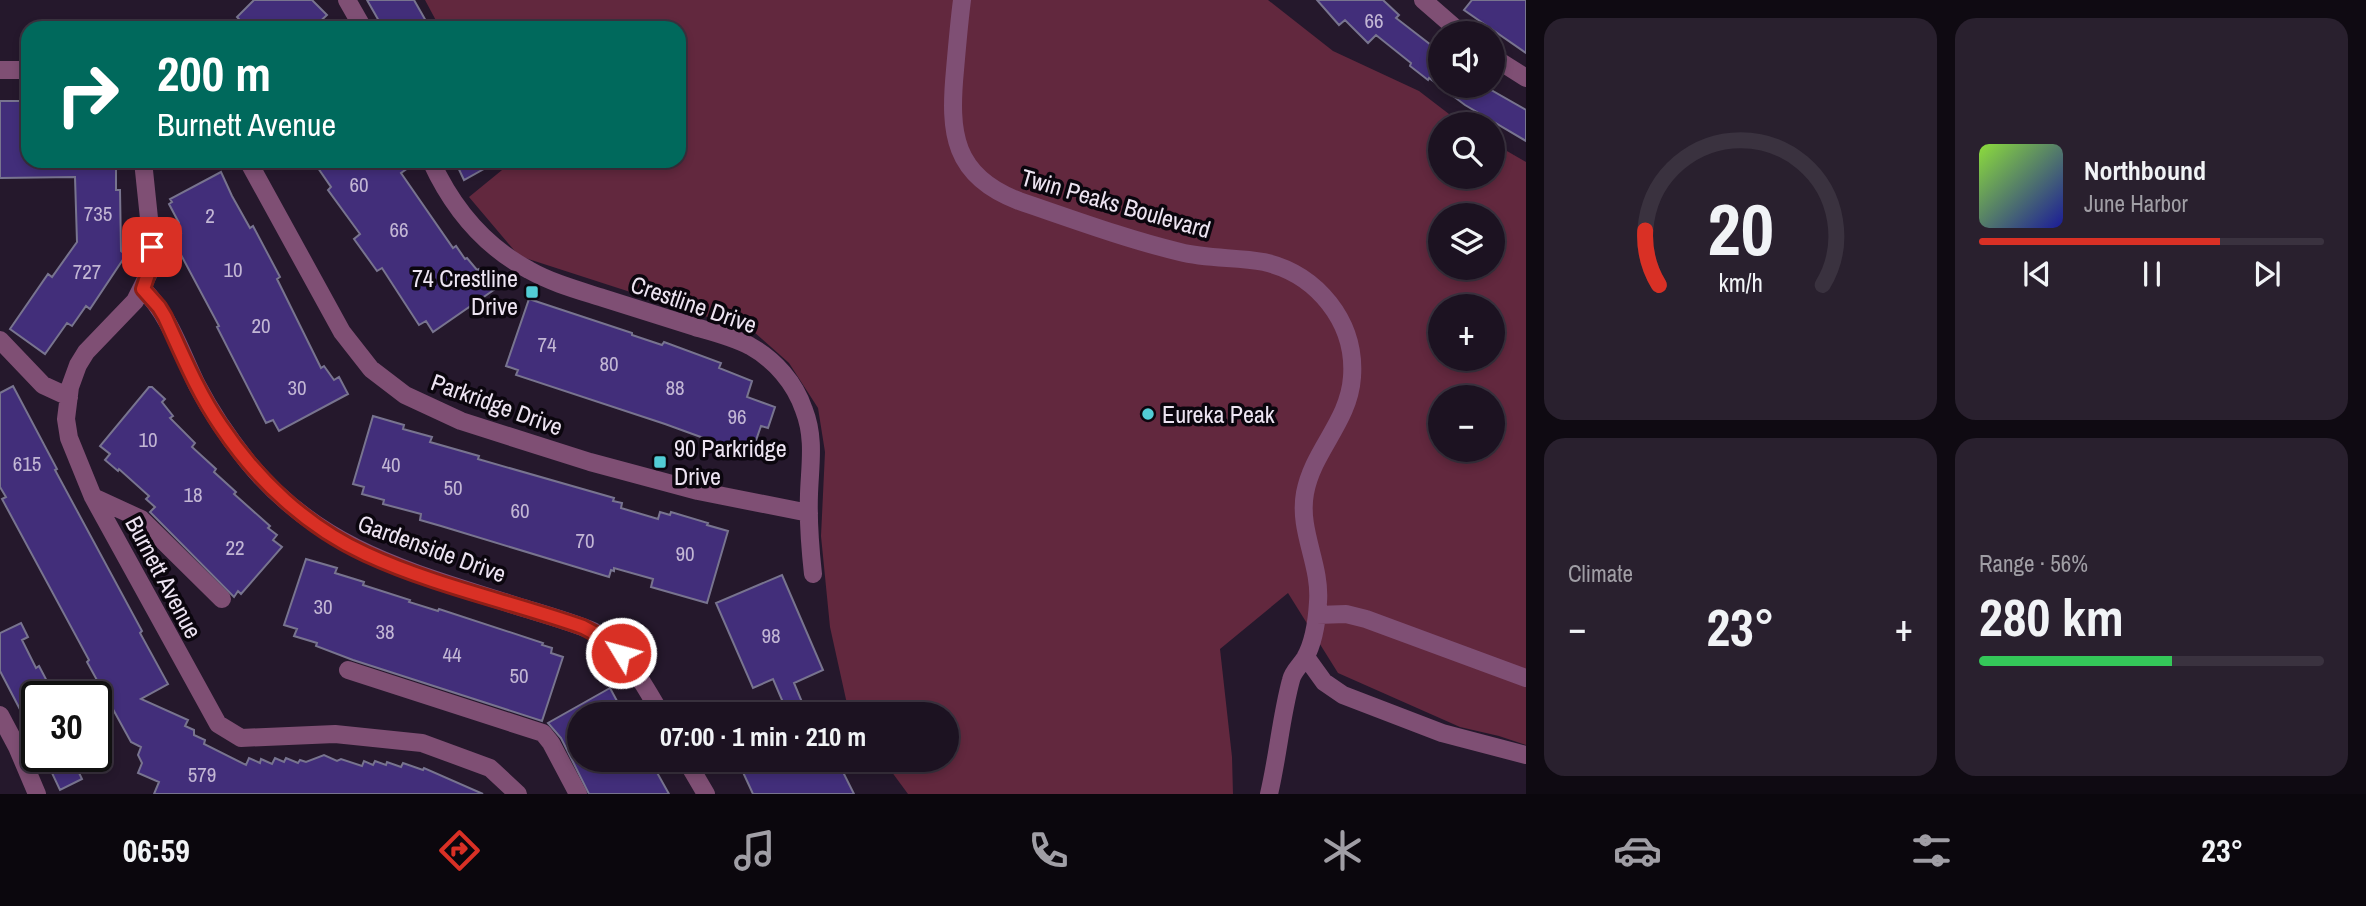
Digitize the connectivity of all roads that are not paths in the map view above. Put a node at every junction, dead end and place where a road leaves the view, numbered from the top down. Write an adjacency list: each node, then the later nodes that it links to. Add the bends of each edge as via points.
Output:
1 (347, 0): 4 (street)
2 (962, 0): 20 (street, Twin Peaks Boulevard, via 952,122 964,159 987,184 1019,201 1168,249 1275,265 1312,285 1340,318 1352,354 1350,399 1311,472 1304,506 1307,539 1317,568)
3 (1423, 0): 5 (street)
4 (359, 21)
5 (1447, 21)
6 (1505, 65): 9 (street)
7 (0, 70): 8 (street)
8 (21, 70)
9 (1526, 78)
10 (144, 168): 13 (street, Burnett Avenue, via 152,247)
11 (252, 168): 17 (street, Parkridge Drive, via 342,332 371,369 405,395 454,418 590,462 698,491)
12 (434, 168): 17 (street, Crestline Drive, via 466,218 520,266 570,288 735,340 772,362 799,397 809,428)
13 (143, 289): 15 (street, Burnett Avenue, via 82,359 71,380); 24 (street, Gardenside Drive, via 165,317 222,428 255,471 295,509 377,559 593,631 628,660)
14 (0, 340): 15 (street, via 43,385)
15 (69, 397): 16 (street, Burnett Avenue, via 69,438)
16 (93, 497): 19 (street, via 141,519); 29 (street, Burnett Avenue, via 218,724 241,738 335,734 422,743 490,768)
17 (809, 513): 18 (street, Crestline Drive)
18 (813, 574)
19 (222, 599)
20 (1317, 615): 21 (street, Twin Peaks Boulevard); 23 (street, via 1366,619)
21 (1306, 657): 26 (street, via 1324,682 1343,695 1442,733); 32 (street, Twin Peaks Boulevard, via 1291,676)
22 (348, 670): 30 (street, via 542,733)
23 (1526, 678)
24 (654, 702)
25 (0, 715): 28 (street)
26 (1526, 755)
27 (693, 772): 31 (street)
28 (37, 794)
29 (517, 794)
30 (578, 794)
31 (706, 794)
32 (1269, 794)

